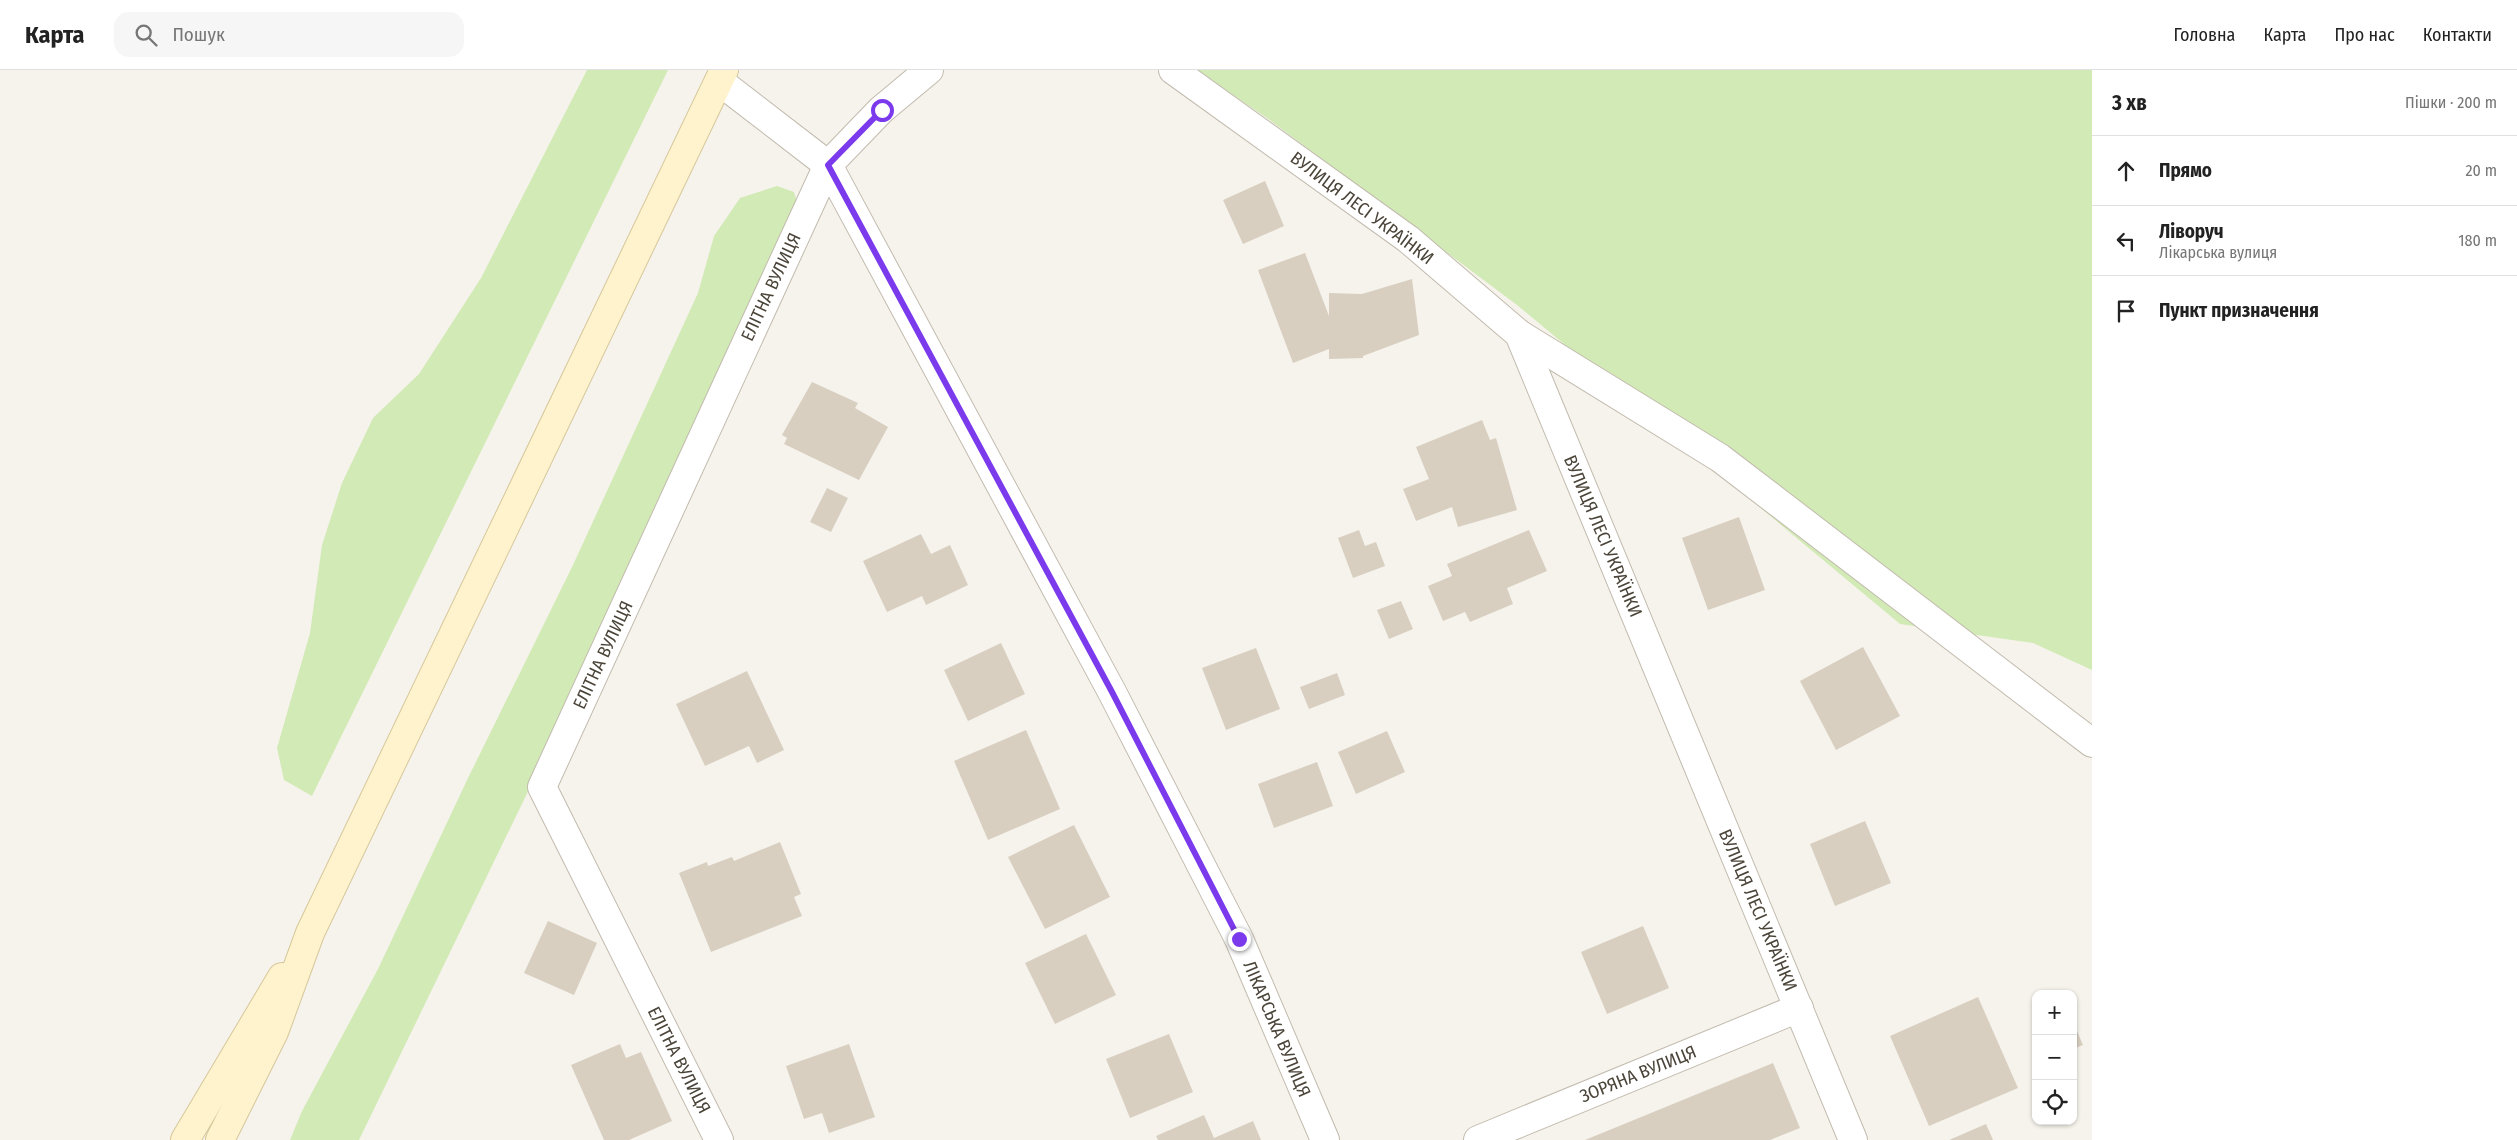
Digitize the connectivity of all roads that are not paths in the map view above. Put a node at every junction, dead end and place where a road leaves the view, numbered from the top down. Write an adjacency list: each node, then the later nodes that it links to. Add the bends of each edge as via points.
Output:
1 (930, 70): 4 (street, via 882,110)
2 (1173, 70): 5 (street, ВУЛИЦЯ ЛЕСІ УКРАЇНКИ, via 1408,239)
3 (722, 76): 4 (street, ЛІКАРСЬКА ВУЛИЦЯ); 7 (main road)
4 (828, 165): 11 (street, ЕЛІТНА ВУЛИЦЯ, via 542,787); 12 (street, ЛІКАРСЬКА ВУЛИЦЯ, via 1112,692 1239,939)
5 (1519, 334): 6 (street, via 1720,458); 8 (street, ВУЛИЦЯ ЛЕСІ УКРАЇНКИ)
6 (2092, 743)
7 (310, 933): 9 (main road); 10 (main road, via 274,1032)
8 (1799, 1008): 13 (street, ЗОРЯНА ВУЛИЦЯ); 14 (street, ВУЛИЦЯ ЛЕСІ УКРАЇНКИ)
9 (185, 1140)
10 (220, 1140)
11 (719, 1140)
12 (1325, 1140)
13 (1478, 1140)
14 (1853, 1140)

